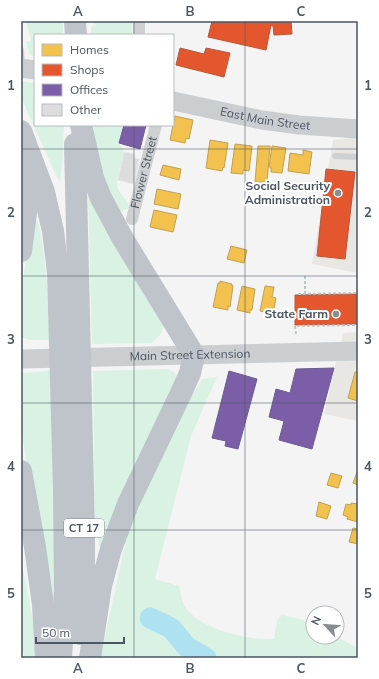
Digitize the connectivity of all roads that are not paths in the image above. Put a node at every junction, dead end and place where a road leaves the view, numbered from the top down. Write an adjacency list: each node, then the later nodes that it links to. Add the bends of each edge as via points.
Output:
1 (139, 21): 2 (street)
2 (139, 34)
3 (174, 101): 7 (main road, East Main Street, via 262,120)
4 (74, 126): 13 (highway, CT 17)
5 (81, 126): 15 (highway, via 93,178 101,198 122,239)
6 (156, 126): 11 (street, Flower Street)
7 (358, 129)
8 (25, 140): 12 (highway, via 29,190); 13 (highway, CT 17, via 44,192 53,231 58,272)
9 (335, 156): 10 (lane)
10 (358, 157)
11 (132, 219)
12 (21, 251)
13 (69, 312): 17 (highway, CT 17)
14 (358, 351): 15 (main road, Main Street Extension)
15 (194, 355): 16 (main road, Main Street Extension); 22 (highway, via 190,373 128,504 111,549 101,586)
16 (21, 359)
17 (71, 398): 20 (highway, CT 17); 21 (highway, CT 17, via 84,593)
18 (21, 471): 19 (highway, via 43,605)
19 (46, 658)
20 (61, 658)
21 (80, 658)
22 (90, 658)

